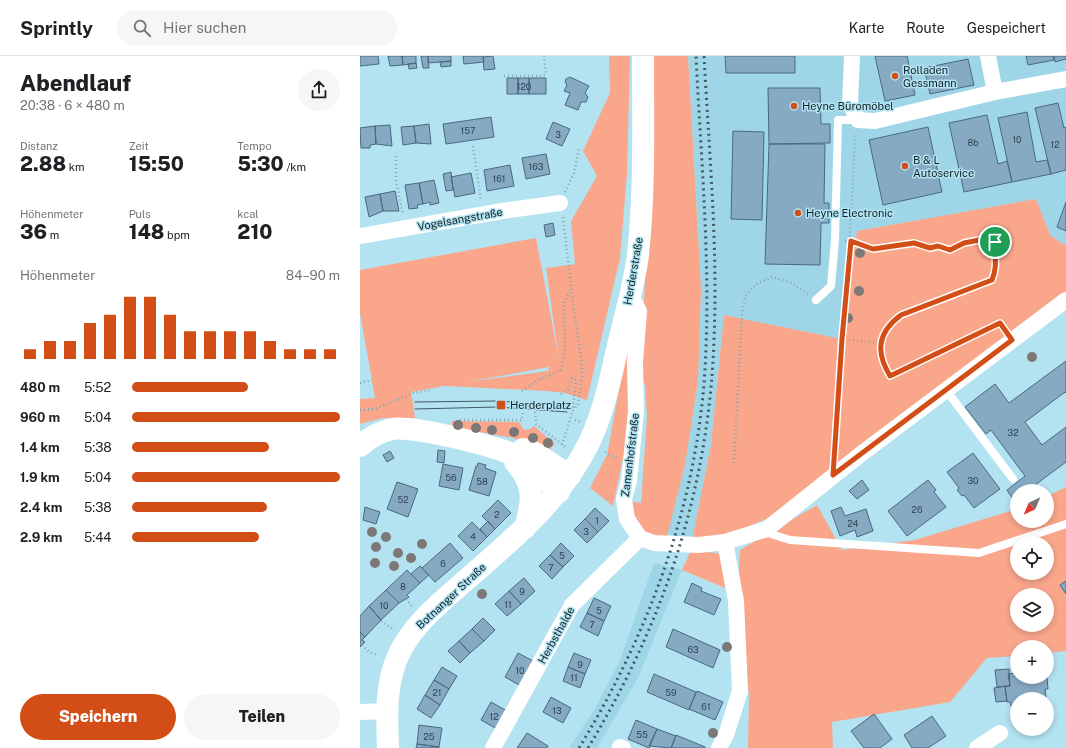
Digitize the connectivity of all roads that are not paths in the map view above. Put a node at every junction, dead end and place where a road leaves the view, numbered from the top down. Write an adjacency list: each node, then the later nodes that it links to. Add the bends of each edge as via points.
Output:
1 (643, 56): 9 (main road, Herderstraße, via 641,217)
2 (852, 56): 6 (street, via 850,104)
3 (988, 56): 5 (street)
4 (1066, 79): 5 (street)
5 (995, 92): 6 (street, via 875,121)
6 (858, 120): 10 (lane, via 838,120 835,240 830,286)
7 (560, 203): 8 (street, Vogelsangstraße)
8 (360, 236)
9 (630, 294): 16 (main road, Herderstraße, via 604,402 589,442); 20 (street, Zamenhofstraße, via 639,311 635,362 636,411 625,508 627,519)
10 (816, 300)
11 (1066, 300): 12 (street)
12 (946, 390): 15 (lane); 19 (street, via 833,475)
13 (360, 446): 14 (main road, via 378,433 402,428)
14 (504, 451): 16 (main road); 18 (main road, via 516,463 530,485 532,496)
15 (1013, 479)
16 (564, 484): 18 (main road, Botnanger Straße)
17 (1066, 524): 19 (lane, via 979,553 790,540 771,534)
18 (525, 528): 22 (main road, Botnanger Straße, via 430,613 410,636 398,655 392,672)
19 (767, 529): 21 (street)
20 (640, 538): 21 (street, via 654,544 699,545); 27 (street, Herbsthalde, via 572,605)
21 (725, 542): 28 (street, via 736,601 740,691 726,735)
22 (387, 711): 23 (street); 26 (main road, Botnanger Straße)
23 (360, 712)
24 (1000, 733): 25 (street)
25 (978, 741)
26 (388, 748)
27 (493, 748)
28 (719, 748)

